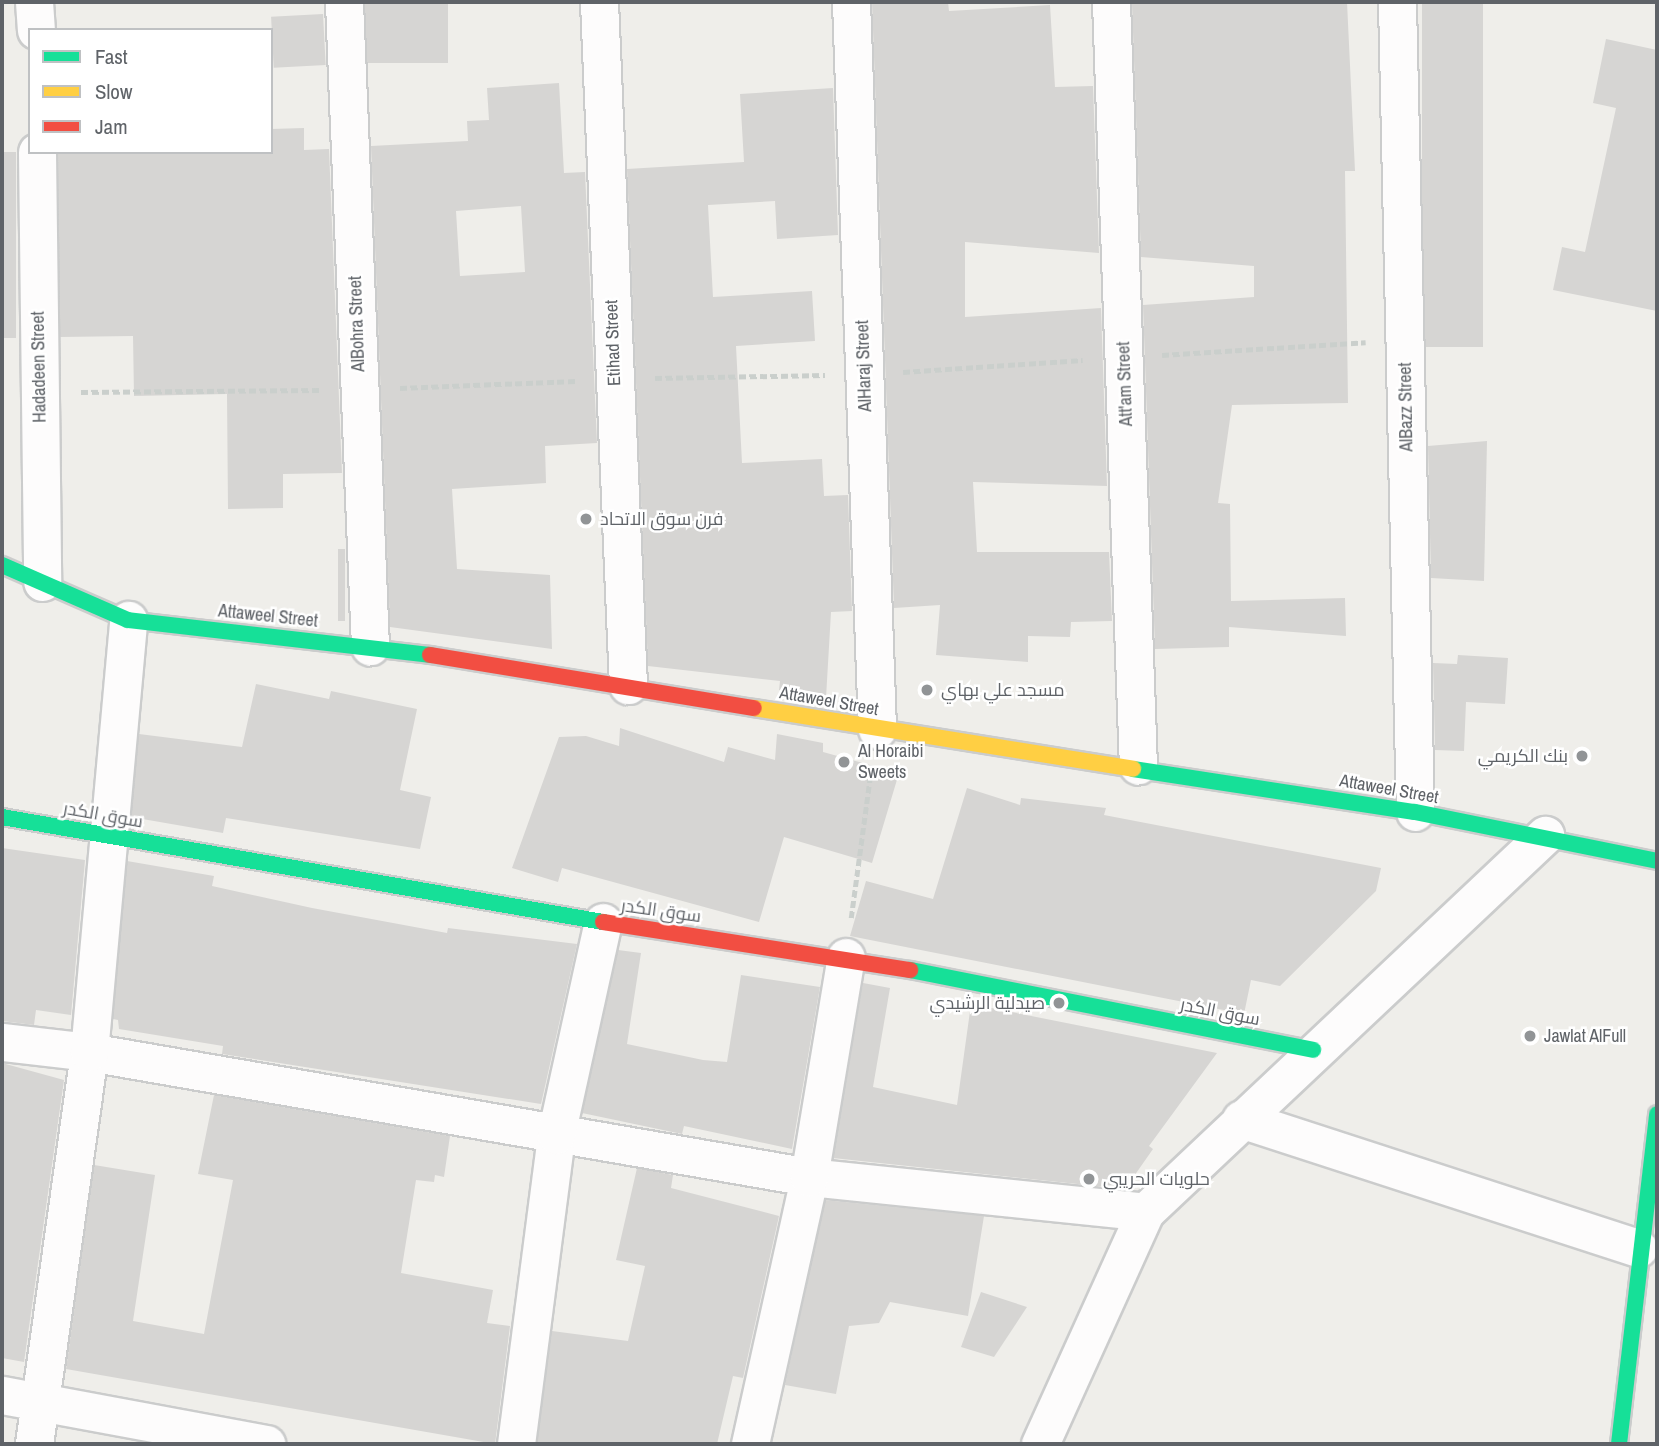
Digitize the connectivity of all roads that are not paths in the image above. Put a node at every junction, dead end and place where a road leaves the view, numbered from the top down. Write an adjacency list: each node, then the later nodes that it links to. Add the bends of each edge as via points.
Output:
1 (34, 2): 7 (street)
2 (344, 2): 12 (street, AlBohra Street)
3 (599, 2): 13 (street, Etihad Street)
4 (851, 2): 14 (street, AlHaraj Street)
5 (1111, 2): 15 (street, Att'am Street)
6 (1396, 2): 16 (street, AlBazz Street)
7 (36, 28)
8 (37, 154): 10 (street, Hadadeen Street)
9 (2, 565): 10 (street, Attaweel Street)
10 (43, 582): 11 (street, Attaweel Street)
11 (128, 620): 12 (street, Attaweel Street); 18 (street)
12 (370, 646): 13 (street, Attaweel Street)
13 (628, 685): 14 (street, Attaweel Street)
14 (877, 730): 15 (street, Attaweel Street)
15 (1138, 766): 16 (street, Attaweel Street)
16 (1415, 812): 19 (street, Attaweel Street)
17 (2, 817): 18 (street, سوق الكدر)
18 (105, 834): 21 (street, سوق الكدر); 25 (street)
19 (1545, 835): 20 (street, Attaweel Street); 24 (street)
20 (1657, 862)
21 (603, 922): 22 (street, سوق الكدر); 28 (street)
22 (846, 957): 24 (street, سوق الكدر); 29 (street)
23 (2, 1042): 25 (street)
24 (1313, 1050): 27 (street)
25 (89, 1052): 28 (street); 34 (street)
26 (1657, 1114): 31 (street)
27 (1241, 1119): 30 (street); 31 (street)
28 (556, 1135): 29 (street); 37 (street)
29 (808, 1177): 30 (street); 38 (street)
30 (1145, 1212): 39 (street)
31 (1639, 1248): 32 (street)
32 (1644, 1329): 40 (street)
33 (2, 1395): 34 (street)
34 (43, 1403): 35 (street); 36 (street)
35 (34, 1444)
36 (267, 1444)
37 (516, 1444)
38 (750, 1444)
39 (1040, 1444)
40 (1619, 1444)

